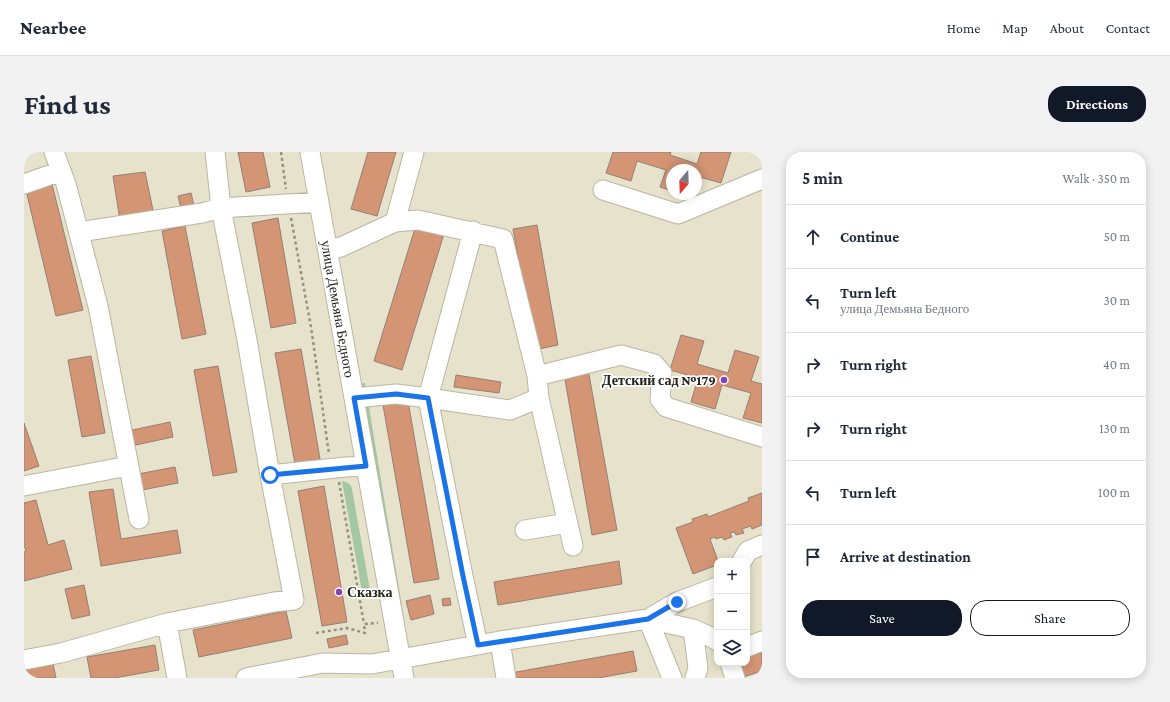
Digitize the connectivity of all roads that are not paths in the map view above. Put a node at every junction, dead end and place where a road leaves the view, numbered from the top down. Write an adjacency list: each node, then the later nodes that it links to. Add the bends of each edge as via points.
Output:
1 (54, 152): 5 (street)
2 (215, 152): 10 (street)
3 (310, 152): 9 (street, улица Демьяна Бедного)
4 (414, 152): 11 (street)
5 (61, 171): 7 (street); 12 (street)
6 (762, 179): 8 (street, via 678,214)
7 (24, 184)
8 (603, 190)
9 (319, 202): 10 (street); 14 (street, улица Демьяна Бедного)
10 (221, 208): 12 (street); 22 (street)
11 (395, 222): 13 (street, via 418,220); 14 (street, via 342,247)
12 (79, 232): 20 (street, via 98,306)
13 (473, 232): 15 (street, via 503,239); 17 (street)
14 (328, 249): 16 (street, улица Демьяна Бедного)
15 (536, 376): 18 (street); 19 (street, via 621,355 654,364 662,373 660,399 666,407)
16 (354, 398): 17 (street, via 396,394); 21 (street, улица Демьяна Бедного)
17 (428, 398): 18 (street, via 510,410); 37 (street)
18 (539, 398): 25 (street)
19 (762, 437)
20 (128, 466): 23 (street); 24 (street)
21 (366, 466): 22 (street); 39 (street, улица Демьяна Бедного)
22 (270, 475): 32 (street, via 294,600)
23 (24, 486)
24 (139, 519)
25 (568, 523): 26 (street); 28 (street)
26 (525, 530)
27 (762, 545): 29 (street, via 748,551)
28 (573, 546)
29 (744, 558)
30 (714, 588): 31 (street, via 677,602)
31 (648, 619): 33 (street); 35 (street); 46 (street)
32 (168, 624): 40 (street, via 61,653); 42 (street)
33 (693, 629): 34 (street); 47 (street, via 698,668)
34 (714, 639)
35 (500, 641): 37 (street); 45 (street)
36 (762, 641): 38 (street)
37 (478, 645): 39 (street)
38 (750, 646)
39 (401, 659): 43 (street, via 372,664 323,663); 44 (street, улица Демьяна Бедного)
40 (24, 660)
41 (731, 666): 48 (street)
42 (178, 678)
43 (246, 678)
44 (404, 678)
45 (506, 678)
46 (672, 678)
47 (694, 678)
48 (735, 678)

